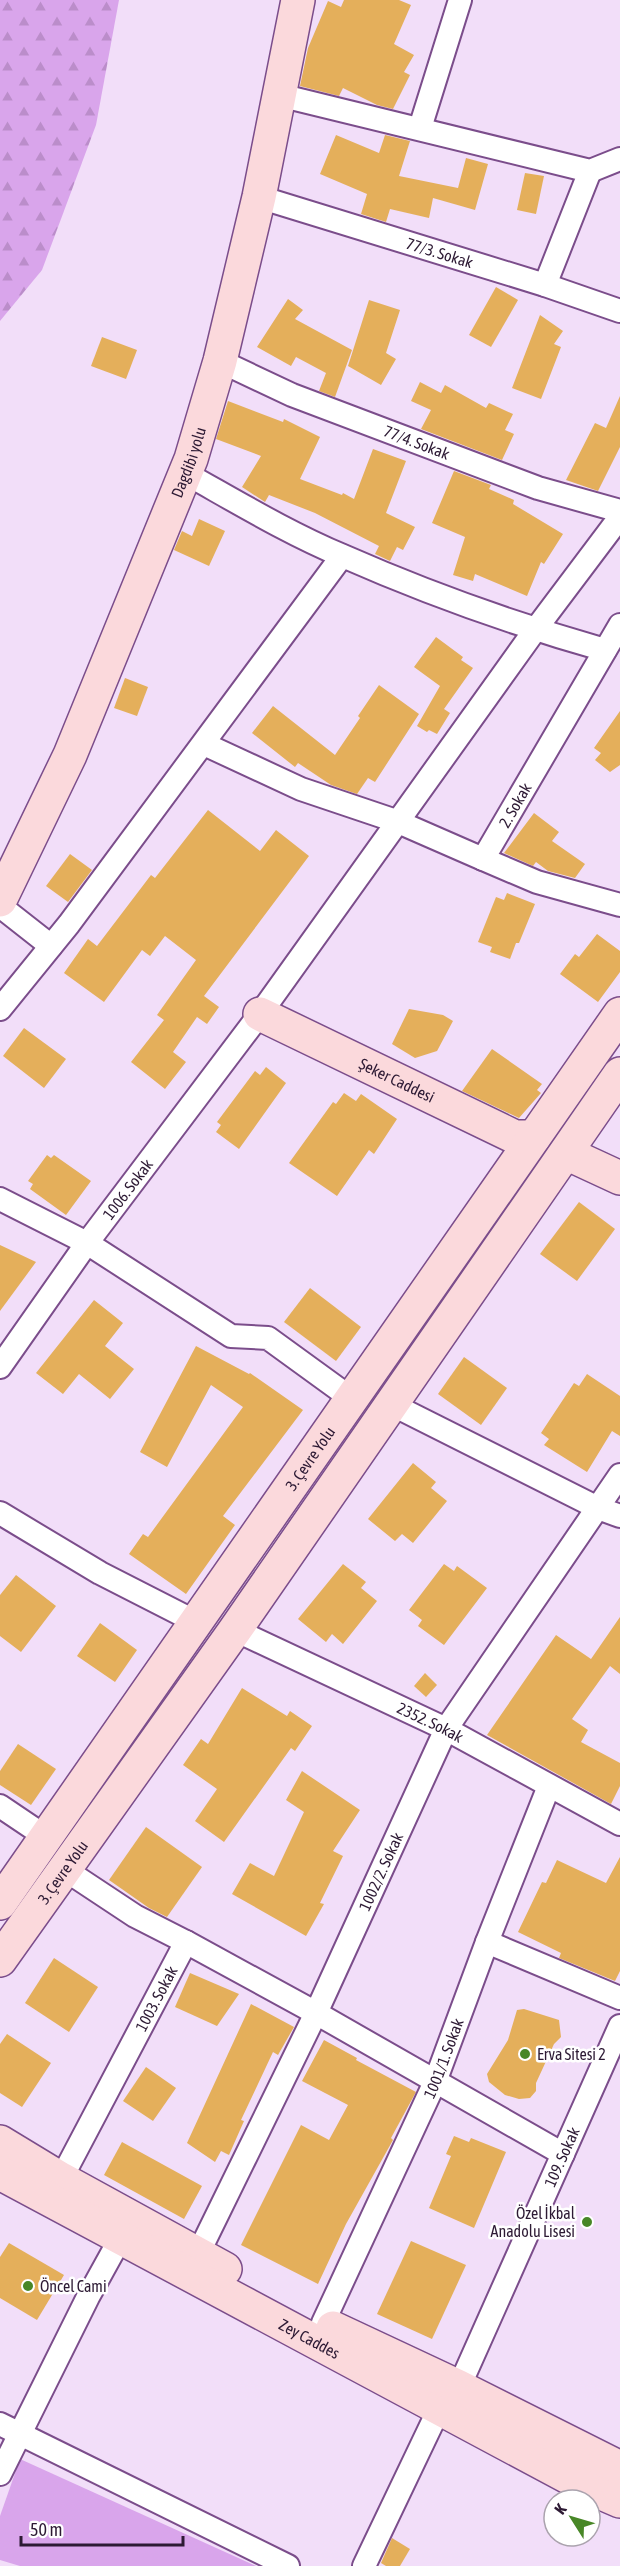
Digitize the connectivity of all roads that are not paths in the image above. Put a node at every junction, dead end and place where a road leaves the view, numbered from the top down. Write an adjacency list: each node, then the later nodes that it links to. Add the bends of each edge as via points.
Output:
1 (298, 0): 3 (main road, Dagdibi yolu)
2 (460, 0): 4 (street)
3 (279, 95): 4 (street); 7 (main road, Dagdibi yolu)
4 (420, 128): 6 (street)
5 (618, 163): 6 (street)
6 (590, 171): 8 (street)
7 (259, 197): 8 (street, 77/3. Sokak); 10 (main road, Dagdibi yolu)
8 (545, 285): 9 (street, 77/3. Sokak)
9 (620, 311)
10 (220, 361): 11 (main road, Dagdibi yolu); 12 (street, 77/4. Sokak, via 314,404 538,488)
11 (185, 473): 14 (street); 21 (main road, Dagdibi yolu, via 70,755)
12 (620, 511)
13 (620, 517): 16 (street, 1006. Sokak)
14 (342, 556): 16 (street); 18 (street)
15 (620, 625): 17 (street, 2. Sokak)
16 (535, 630): 17 (street); 19 (street, 1006. Sokak)
17 (605, 650): 20 (street, 2. Sokak)
18 (204, 744): 19 (street, via 301,789); 24 (street)
19 (396, 821): 20 (street); 26 (street, 1006. Sokak)
20 (483, 859): 22 (street, via 537,882)
21 (0, 900)
22 (620, 905)
23 (0, 906): 24 (street)
24 (51, 946): 25 (street)
25 (0, 1009)
26 (260, 1014): 29 (main road, Şeker Caddesi, via 515,1137); 33 (street, 1006. Sokak)
27 (620, 1014): 29 (main road, 3. Çevre Yolu)
28 (620, 1074): 30 (main road, 3. Çevre Yolu)
29 (534, 1137): 35 (main road, 3. Çevre Yolu)
30 (566, 1153): 31 (main road); 36 (main road, 3. Çevre Yolu)
31 (620, 1178)
32 (0, 1199): 33 (street)
33 (87, 1243): 34 (street, 1006. Sokak); 35 (street, via 231,1336 268,1338)
34 (0, 1367)
35 (352, 1400): 41 (main road, 3. Çevre Yolu)
36 (391, 1404): 38 (street); 42 (main road, 3. Çevre Yolu)
37 (620, 1475): 38 (street, 1002/2. Sokak)
38 (598, 1508): 40 (street); 43 (street, 1002/2. Sokak)
39 (0, 1513): 41 (street)
40 (620, 1516)
41 (196, 1622): 47 (main road, 3. Çevre Yolu)
42 (235, 1630): 43 (street, 2352. Sokak); 48 (main road, 3. Çevre Yolu)
43 (446, 1730): 44 (street, 2352. Sokak); 54 (street, 1002/2. Sokak)
44 (549, 1786): 46 (street, 2352. Sokak); 51 (street, 1001/1. Sokak)
45 (0, 1806): 47 (street)
46 (620, 1824)
47 (46, 1837): 49 (main road, 3. Çevre Yolu)
48 (64, 1869): 50 (street, via 135,1916); 52 (main road, 3. Çevre Yolu)
49 (0, 1903)
50 (186, 1942): 54 (street); 60 (street, 1003. Sokak)
51 (487, 1942): 53 (street); 56 (street, 1001/1. Sokak)
52 (0, 1960)
53 (620, 1998)
54 (316, 2013): 56 (street); 62 (street, 1002/2. Sokak)
55 (620, 2026): 58 (street, 109. Sokak)
56 (435, 2082): 58 (street); 63 (street, 1001/1. Sokak)
57 (0, 2142): 60 (main road, Zey Caddes)
58 (563, 2154): 64 (street, 109. Sokak)
59 (0, 2173): 61 (main road, Zey Caddes)
60 (61, 2179): 62 (main road, Zey Caddes)
61 (120, 2239): 64 (main road, Zey Caddes); 65 (street)
62 (198, 2254): 63 (main road, Zey Caddes)
63 (323, 2323): 64 (main road, Zey Caddes)
64 (449, 2398): 66 (main road, Zey Caddes); 68 (main road, Zey Caddes, via 583,2485); 70 (street, 109. Sokak)
65 (9, 2429): 67 (street); 69 (street)
66 (620, 2468)
67 (0, 2474)
68 (620, 2501)
69 (288, 2566)
70 (363, 2566)

